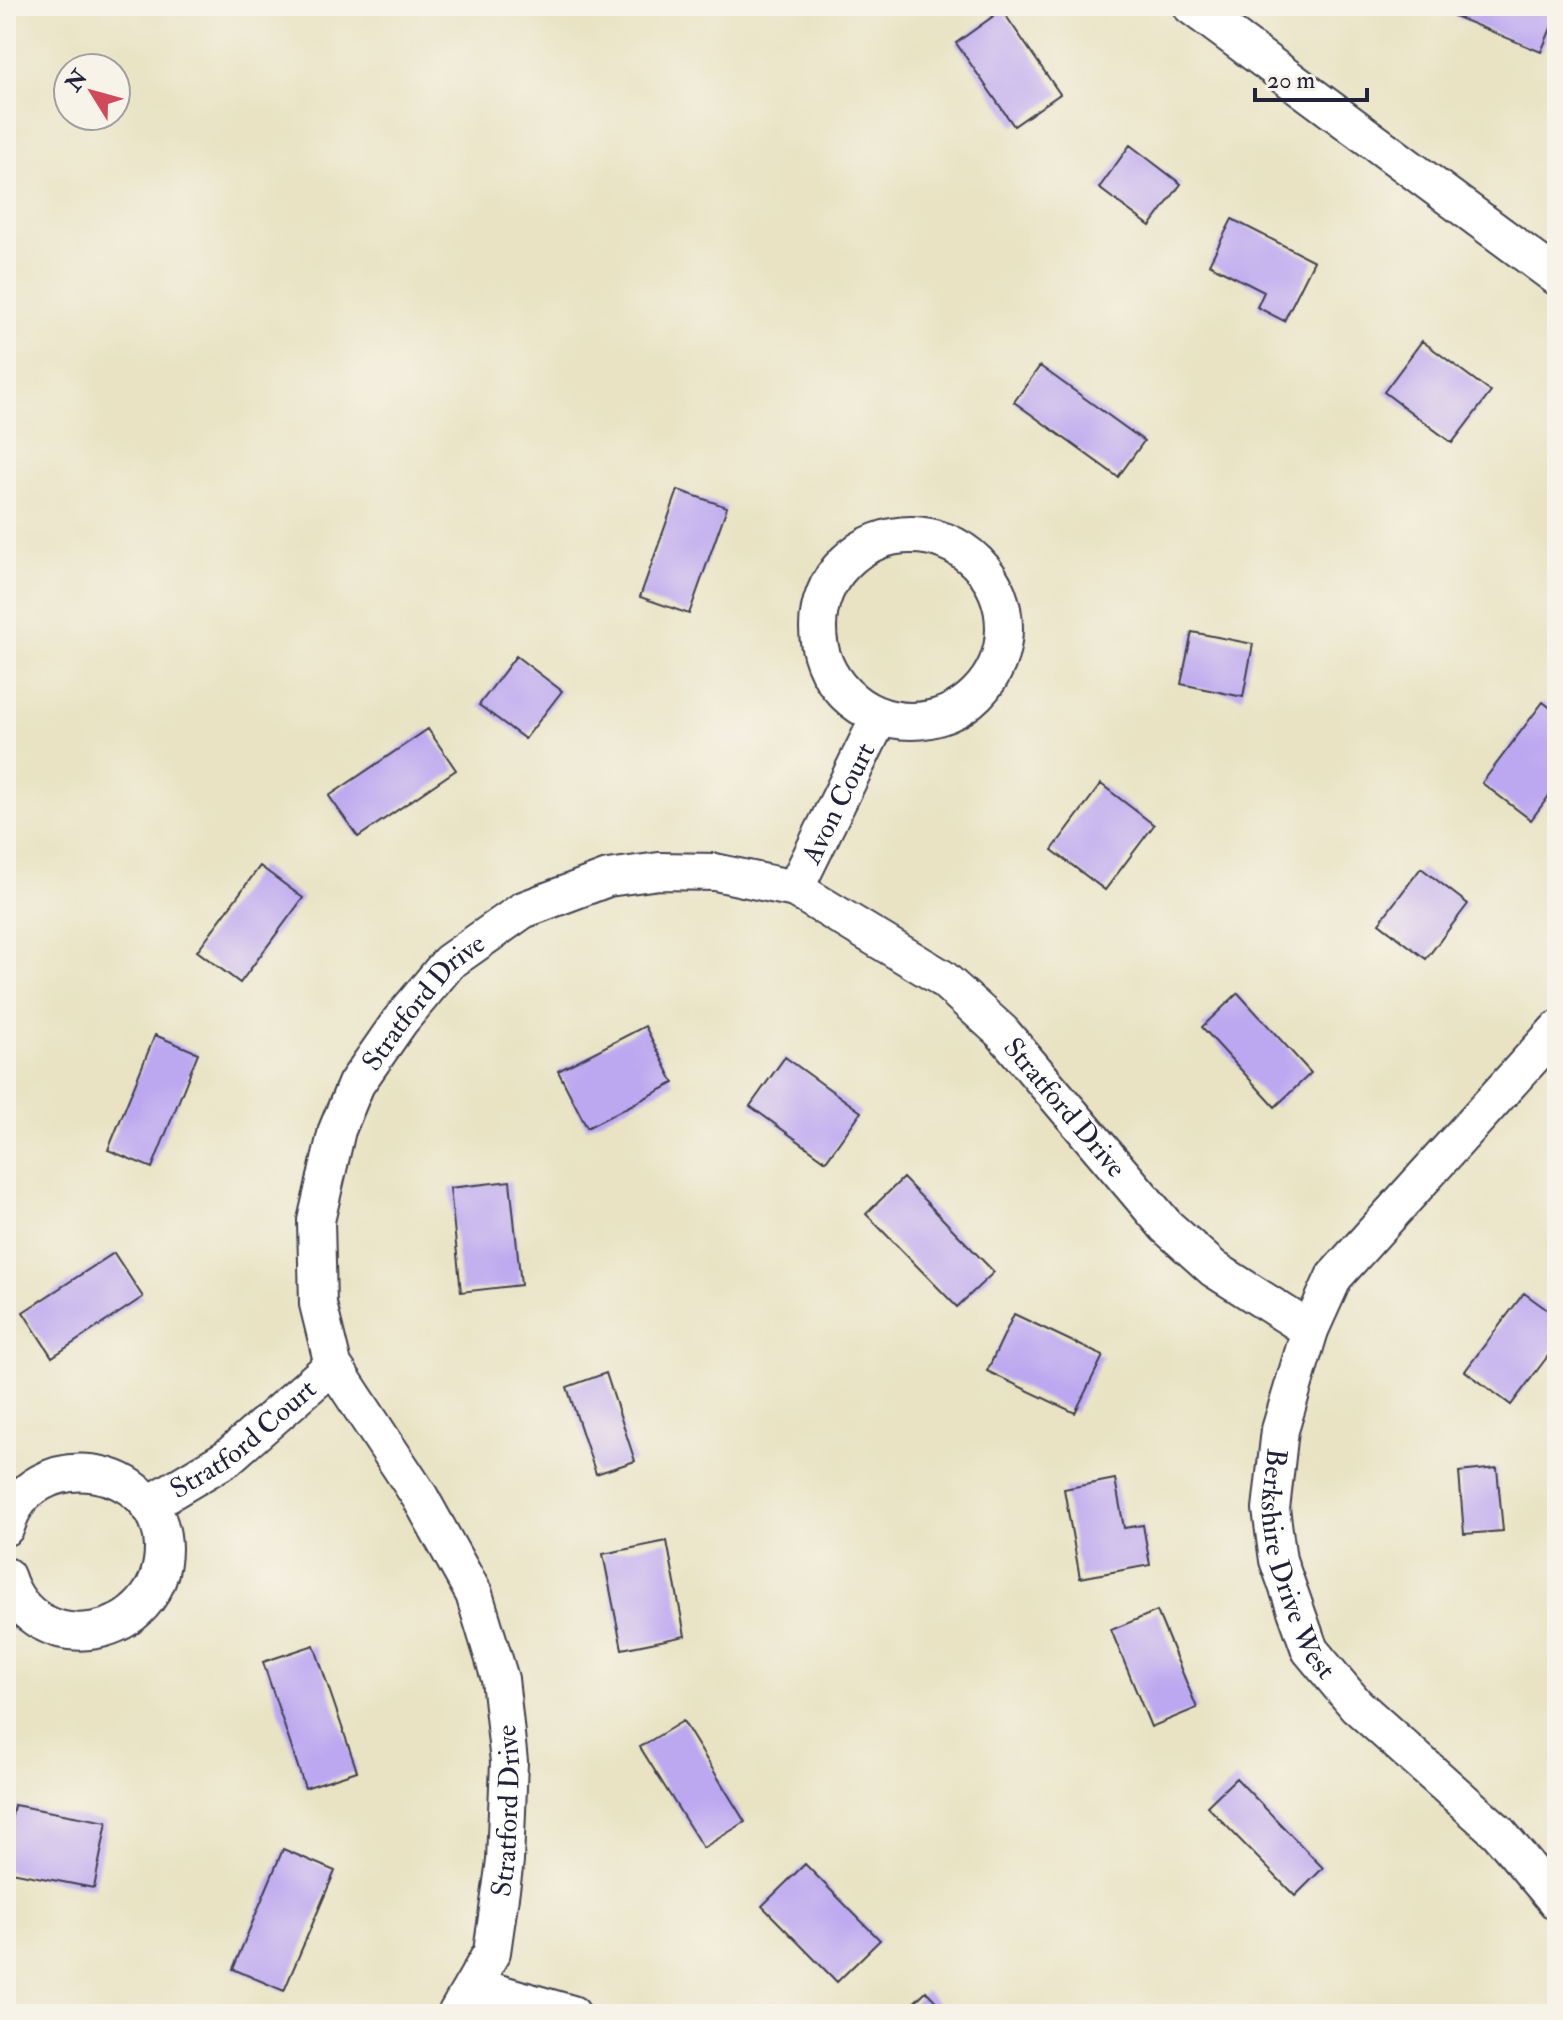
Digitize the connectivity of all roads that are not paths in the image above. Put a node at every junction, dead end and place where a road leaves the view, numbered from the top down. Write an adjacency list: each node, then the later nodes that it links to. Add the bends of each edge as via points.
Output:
1 (1191, 6): 2 (street)
2 (1557, 277)
3 (880, 716): 3 (street, Avon Court, via 852,700 830,675 818,633 827,589 854,555 873,543 894,536 938,539 958,547 991,579 1005,623 996,667 976,695 948,714 926,721); 4 (street, Avon Court)
4 (795, 889): 6 (street, Stratford Drive, via 942,978 1002,1032 1166,1226 1214,1269); 7 (street, Stratford Drive, via 715,872 659,871 608,878 523,910 449,962 356,1084 337,1130 316,1221 318,1304)
5 (1557, 1030): 6 (street, Berkshire Drive West, via 1334,1277)
6 (1310, 1330): 11 (street, Berkshire Drive West, via 1280,1430 1271,1509 1278,1560 1310,1650 1356,1705 1498,1832)
7 (333, 1365): 8 (street, Stratford Court, via 227,1458); 12 (street, Stratford Drive, via 420,1497 474,1594 500,1679 509,1762 505,1861 492,1952)
8 (148, 1505): 9 (street, Stratford Court, via 132,1487 111,1476 63,1473 22,1497); 10 (street, Stratford Court, via 161,1535 161,1568 154,1589 124,1621 83,1633 60,1630 23,1607)
9 (6, 1527)
10 (6, 1576)
11 (1557, 1902)
12 (465, 2000): 13 (street)
13 (572, 2014)

